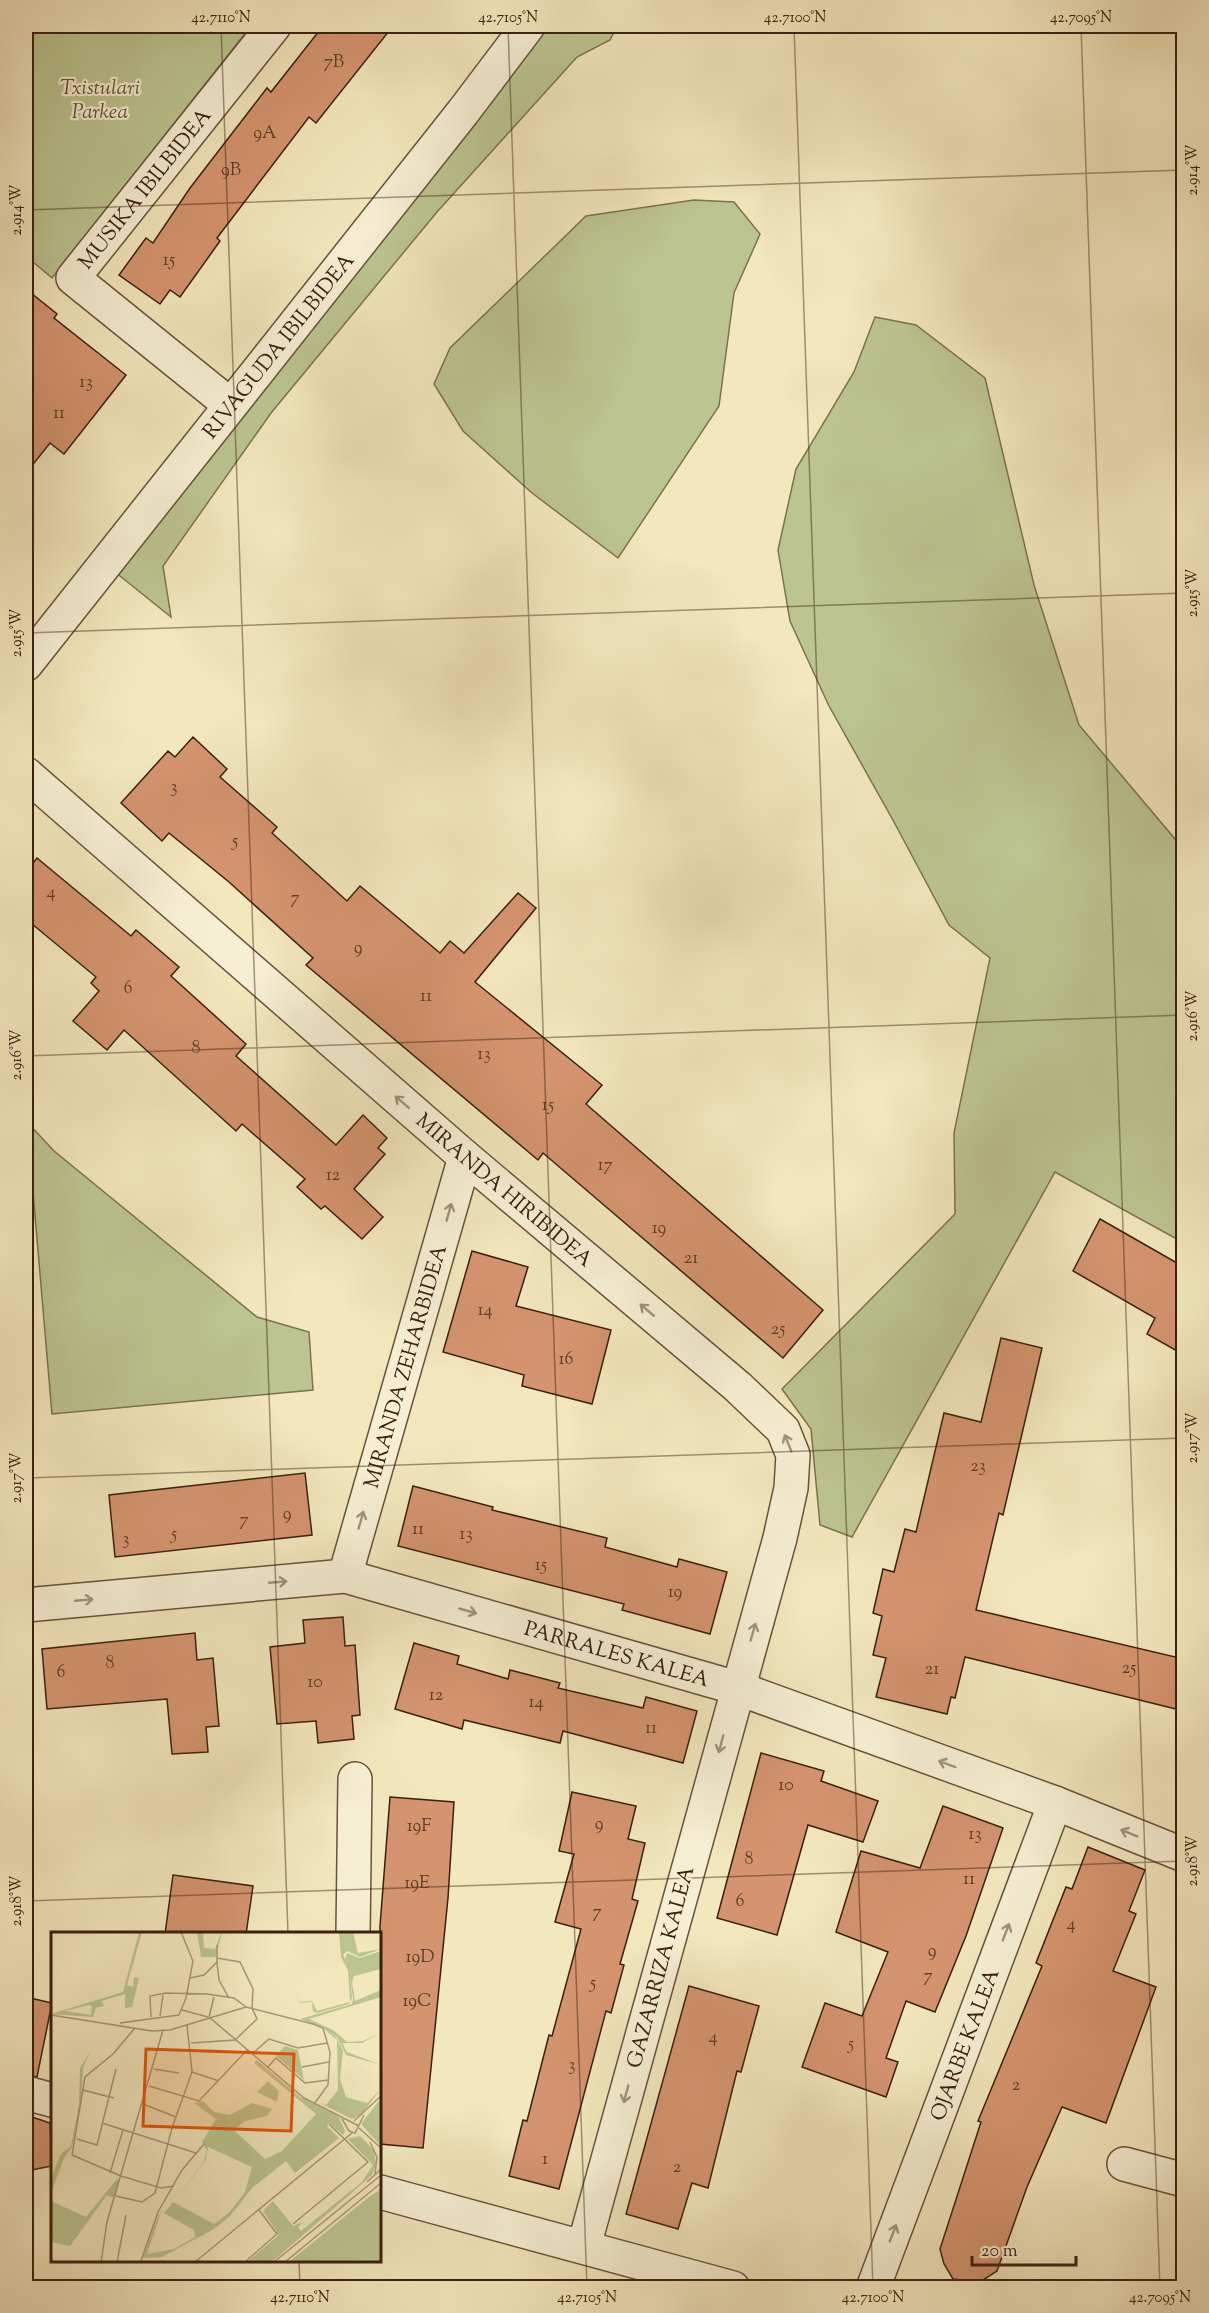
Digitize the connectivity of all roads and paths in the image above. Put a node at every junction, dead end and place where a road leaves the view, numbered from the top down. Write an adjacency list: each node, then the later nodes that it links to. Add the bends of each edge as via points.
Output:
1 (274, 26): 3 (street, MUSIKA IBILBIDEA, via 73,278)
2 (528, 26): 3 (street, RIVAGUDA IBILBIDEA)
3 (229, 404): 4 (street, RIVAGUDA IBILBIDEA)
4 (27, 658)
5 (26, 774): 6 (street, MIRANDA HIRIBIDEA, one-way to 5)
6 (465, 1157): 7 (street, MIRANDA ZEHARBIDEA, one-way to 6); 9 (street, MIRANDA HIRIBIDEA, one-way to 6, via 791,1488 793,1455 783,1430 738,1387)
7 (345, 1576): 8 (street, PARRALES KALEA, one-way to 7); 9 (street, PARRALES KALEA, one-way to 9)
8 (26, 1605)
9 (737, 1688): 11 (street, PARRALES KALEA, one-way to 9); 19 (street, GAZARRIZA KALEA, one-way to 19)
10 (355, 1779): 13 (street)
11 (1055, 1803): 12 (street, PARRALES KALEA, one-way to 11); 21 (street, OJARBE KALEA, one-way to 11)
12 (1184, 1856)
13 (353, 1932)
14 (26, 2093): 15 (street)
15 (51, 2100)
16 (1124, 2164): 17 (street)
17 (1184, 2180)
18 (381, 2192): 19 (street)
19 (584, 2246): 20 (street)
20 (733, 2288)
21 (873, 2288)

